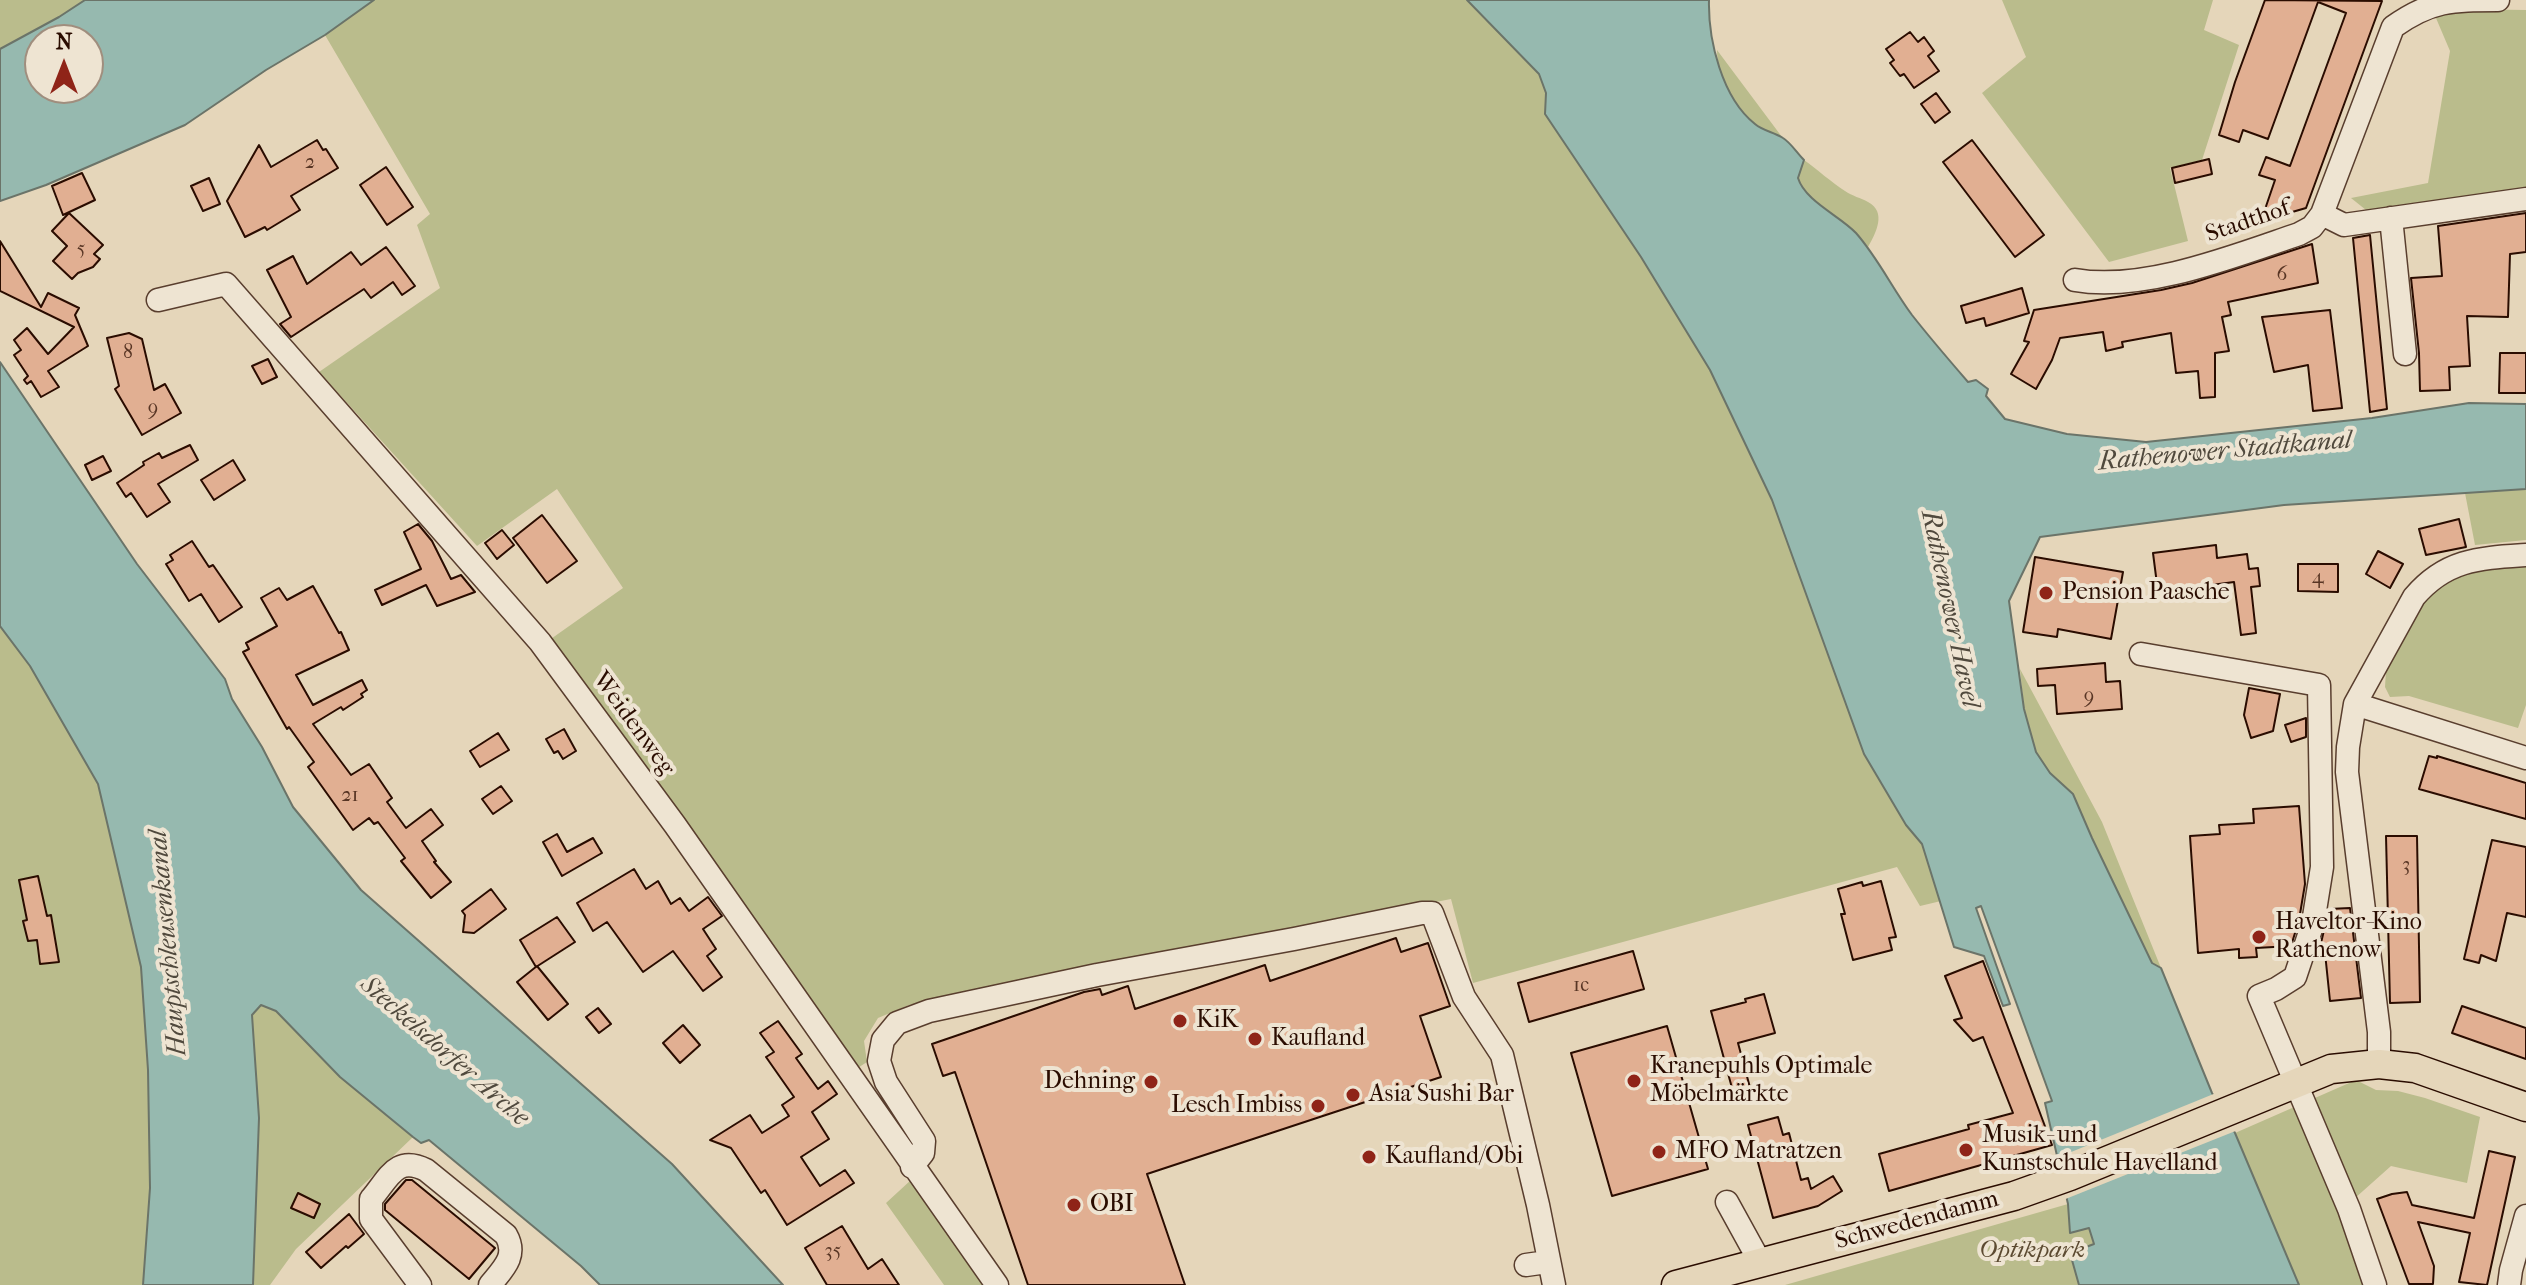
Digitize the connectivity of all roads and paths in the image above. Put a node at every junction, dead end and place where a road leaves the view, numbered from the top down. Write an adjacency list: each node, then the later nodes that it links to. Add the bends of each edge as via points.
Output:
1 (2454, 0): 2 (street); 3 (street)
2 (2498, 0)
3 (2402, 8): 5 (street)
4 (2526, 199): 6 (street, Stadthof)
5 (2322, 214): 6 (street, Stadthof, via 2344,225); 7 (street, Stadthof, via 2299,234 2189,269 2111,284)
6 (2391, 218): 9 (street)
7 (2075, 280)
8 (158, 300): 17 (street, Weidenweg, via 226,284 540,642 675,825)
9 (2405, 354)
10 (2526, 555): 12 (street, via 2466,562 2427,581)
11 (2141, 654): 15 (street, via 2319,685 2322,867 2313,923 2295,977 2259,996)
12 (2355, 704): 13 (street); 14 (street, via 2347,772)
13 (2526, 758)
14 (2379, 1064): 15 (main road, Schwedendamm, via 2331,1069); 16 (main road, Schwedendamm, via 2415,1068)
15 (2294, 1083): 20 (main road, Schwedendamm, via 2040,1187); 27 (street, via 2349,1209)
16 (2526, 1107)
17 (912, 1167): 24 (street, Weidenweg); 25 (street, via 923,1153 924,1141 886,1082 879,1061 883,1040 897,1023 929,1011 1097,975 1432,913 1464,997 1502,1055 1538,1205 1537,1263)
18 (1727, 1202): 20 (street)
19 (2526, 1216): 21 (street)
20 (1760, 1262): 26 (main road, Schwedendamm)
21 (2515, 1276)
22 (420, 1285): 23 (street, via 371,1219 369,1204 406,1163 426,1170 506,1235 509,1261)
23 (490, 1285)
24 (997, 1285)
25 (1554, 1285)
26 (1676, 1285)
27 (2375, 1285)

